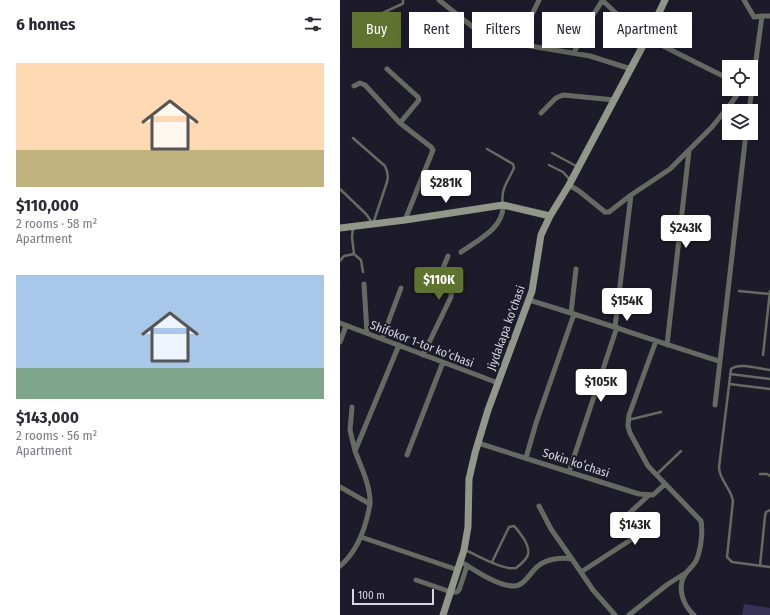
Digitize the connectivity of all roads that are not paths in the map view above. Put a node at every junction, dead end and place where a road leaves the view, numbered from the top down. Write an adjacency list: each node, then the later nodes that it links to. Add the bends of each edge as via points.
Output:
1 (403, 0): 7 (lane, via 402,4)
2 (439, 0): 13 (street)
3 (539, 0): 8 (street)
4 (602, 0): 9 (street); 17 (street)
5 (665, 0): 10 (street, Jiydakapa ko'chasi)
6 (744, 0): 11 (street, via 754,17)
7 (385, 12)
8 (533, 12)
9 (614, 12)
10 (660, 12)
11 (762, 16): 12 (street); 18 (street)
12 (770, 16)
13 (472, 26)
14 (534, 47): 17 (street)
15 (643, 48): 20 (street, Jiydakapa ko'chasi)
16 (668, 48): 21 (street)
17 (574, 53): 20 (street)
18 (754, 60)
19 (387, 68): 26 (street, via 419,100)
20 (631, 69): 24 (street, Jiydakapa ko'chasi)
21 (722, 75)
22 (354, 86): 26 (street, via 360,83 365,85)
23 (736, 96): 30 (street, via 712,127)
24 (615, 100): 25 (street, via 560,96); 33 (street, Jiydakapa ko'chasi)
25 (541, 113)
26 (400, 123): 39 (street, via 433,150)
27 (353, 138): 40 (lane, via 388,171 387,182)
28 (745, 140): 67 (street)
29 (486, 149): 37 (lane, via 513,164 514,168 501,196)
30 (689, 151): 36 (street, via 670,169); 64 (street)
31 (552, 153): 33 (lane)
32 (549, 165): 34 (lane, via 563,172)
33 (579, 167): 34 (street, Jiydakapa ko'chasi)
34 (570, 183): 36 (street, via 607,212); 38 (street, Jiydakapa ko'chasi)
35 (340, 189): 40 (lane)
36 (630, 195): 58 (street)
37 (503, 205): 38 (street); 39 (street); 43 (street, via 504,213 494,228)
38 (550, 216): 54 (street, Jiydakapa ko'chasi, via 541,235 532,291)
39 (405, 220): 40 (street)
40 (373, 224): 41 (street)
41 (353, 227): 42 (street); 44 (lane)
42 (340, 228)
43 (461, 252)
44 (354, 254): 46 (lane, via 344,256); 48 (lane, via 361,260)
45 (448, 256): 65 (street, via 441,273 452,286 451,297)
46 (340, 261)
47 (576, 270): 55 (street)
48 (363, 272)
49 (364, 284): 59 (street)
50 (401, 288): 60 (street)
51 (739, 291): 53 (lane)
52 (770, 291): 53 (lane)
53 (770, 294): 66 (lane)
54 (528, 300): 55 (street); 72 (street, Jiydakapa ko'chasi)
55 (572, 313): 58 (street); 83 (street)
56 (340, 322): 57 (street, Shifokor 1-tor koʼchasi)
57 (346, 326): 59 (street, Shifokor 1-tor koʼchasi); 62 (street)
58 (616, 327): 61 (street); 84 (street)
59 (367, 333): 60 (street, Shifokor 1-tor koʼchasi)
60 (382, 339): 63 (street, Shifokor 1-tor koʼchasi)
61 (656, 341): 64 (street); 78 (street)
62 (340, 342)
63 (399, 345): 65 (street, Shifokor 1-tor koʼchasi); 80 (street)
64 (667, 345): 67 (street)
65 (423, 355): 68 (street, Shifokor 1-tor koʼchasi)
66 (763, 355)
67 (719, 361): 75 (street)
68 (443, 362): 72 (street, Shifokor 1-tor koʼchasi); 82 (street)
69 (770, 370): 70 (lane, via 737,366)
70 (730, 374): 71 (lane); 73 (lane)
71 (770, 379)
72 (498, 383): 79 (street, Jiydakapa ko'chasi)
73 (728, 384): 74 (lane); 100 (lane, via 719,467 720,475 733,501 727,557 732,562)
74 (770, 389)
75 (715, 405)
76 (352, 406): 80 (street, via 350,430)
77 (661, 412): 78 (lane)
78 (628, 420): 86 (street, via 630,433)
79 (478, 443): 83 (street, Sokin koʻchasi); 95 (street, Jiydakapa ko'chasi, via 469,479 468,527)
80 (355, 451): 91 (street, via 368,488)
81 (682, 451): 86 (lane)
82 (407, 455)
83 (526, 458): 84 (street, Sokin koʻchasi)
84 (569, 472): 90 (street, Sokin koʻchasi)
85 (760, 474): 87 (lane)
86 (656, 475): 88 (street)
87 (770, 476)
88 (665, 484): 90 (street, via 657,492); 104 (street, via 701,521 697,559)
89 (340, 487): 91 (street)
90 (649, 495): 103 (street, via 624,519 624,525 634,536 632,539)
91 (370, 504): 94 (street)
92 (539, 506): 96 (street, via 553,533)
93 (770, 510): 100 (lane, via 765,516)
94 (360, 537): 99 (street, via 352,554); 102 (street)
95 (464, 550): 97 (lane); 98 (street, Jiydakapa ko'chasi)
96 (572, 559): 98 (street, via 563,558 543,563 516,586 494,580); 103 (street)
97 (492, 562): 97 (lane, via 512,569 519,566 528,555 529,549 514,526 508,527)
98 (464, 564): 102 (street, Jiydakapa ko'chasi); 106 (street, via 458,591)
99 (340, 566)
100 (760, 566): 101 (lane)
101 (770, 567)
102 (458, 570): 106 (street, Jiydakapa ko'chasi)
103 (580, 572): 108 (street)
104 (686, 573): 109 (street); 110 (street, via 682,597)
105 (416, 580): 106 (street)
106 (451, 592): 107 (street, Jiydakapa ko'chasi)
107 (443, 615)
108 (615, 615)
109 (629, 615)
110 (694, 615)

